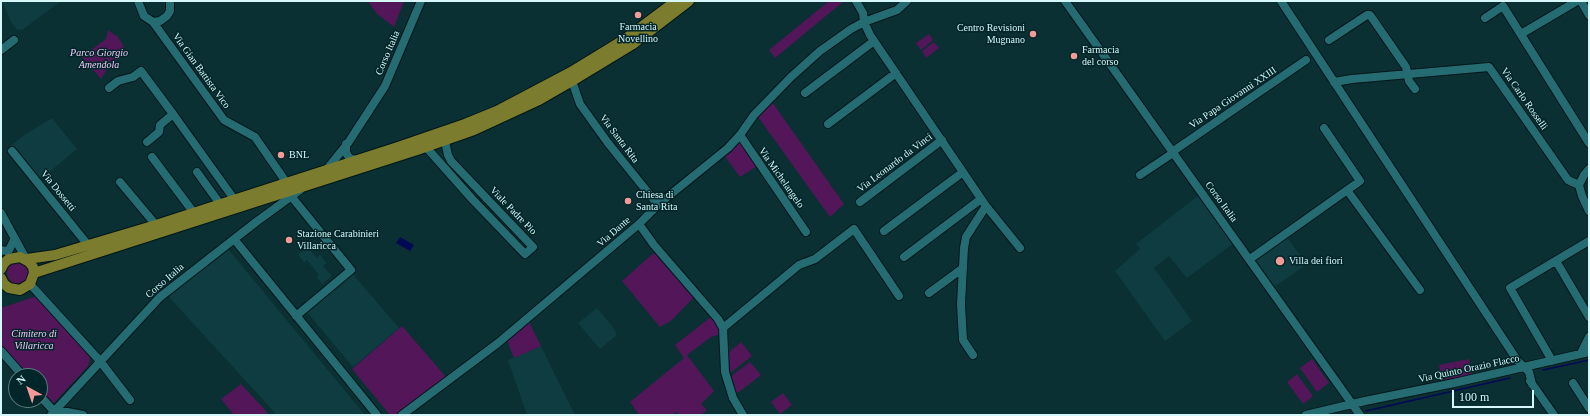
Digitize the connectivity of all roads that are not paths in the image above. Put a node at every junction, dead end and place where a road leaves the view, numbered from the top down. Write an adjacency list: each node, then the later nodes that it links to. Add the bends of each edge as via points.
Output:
1 (138, 1): 14 (street, Via Gian Battista Vico, via 144,16)
2 (170, 1): 14 (street, via 168,16)
3 (421, 1): 37 (street, Corso Italia, via 385,86)
4 (676, 1): 42 (main road, via 625,39 571,72 497,111)
5 (689, 1): 24 (main road, via 633,44)
6 (856, 1): 15 (street, via 864,13)
7 (907, 1): 15 (street, Via Dante, via 897,10)
8 (1065, 1): 40 (street, Corso Italia)
9 (1281, 1): 25 (street)
10 (1577, 1): 16 (street)
11 (1581, 1): 12 (street)
12 (1589, 15)
13 (1485, 18): 16 (street, via 1503,6)
14 (153, 22): 50 (street, Via Gian Battista Vico, via 224,120 255,137)
15 (864, 22): 19 (street); 32 (street, Via Dante, via 820,51 754,115)
16 (1521, 34): 36 (street)
17 (14, 40): 20 (street)
18 (1329, 40): 23 (street, via 1370,15 1406,67)
19 (874, 41): 22 (street); 28 (street)
20 (1, 50)
21 (1306, 60): 40 (street, Via Papa Giovanni XXIII)
22 (896, 73): 30 (street); 33 (street)
23 (1408, 74): 25 (street, Via Carlo Rosselli); 27 (street); 51 (street, Via Carlo Rosselli, via 1490,67 1568,180)
24 (572, 81): 34 (main road, via 502,118); 59 (street, Via Santa Rita, via 580,104)
25 (1334, 82): 97 (street)
26 (109, 88): 29 (street, via 141,71)
27 (1415, 90)
28 (805, 93)
29 (173, 114): 35 (street, via 160,125 159,132); 56 (street)
30 (828, 124)
31 (1324, 128): 52 (street, via 1360,181)
32 (740, 135): 59 (street, Via Dante, via 728,148); 68 (street, Via Michelangelo)
33 (942, 140): 46 (street); 57 (street, Via Leonardo da Vinci)
34 (445, 141): 38 (main road); 38 (street, Viale Padre Pio, via 452,161 533,247 525,254)
35 (147, 142)
36 (1589, 143)
37 (346, 144): 42 (street, via 348,156); 43 (street, Corso Italia)
38 (426, 147): 48 (main road)
39 (12, 151): 72 (street, Via Dossetti)
40 (1172, 152): 47 (street, Via Papa Giovanni XXIII); 77 (street, Corso Italia)
41 (152, 157): 64 (street)
42 (357, 160): 43 (main road)
43 (327, 169): 48 (main road)
44 (1589, 169): 51 (street)
45 (197, 172): 58 (street)
46 (963, 172): 55 (street); 67 (street)
47 (1140, 175)
48 (313, 178): 50 (main road); 53 (main road); 54 (street, Corso Italia)
49 (120, 182): 66 (street)
50 (286, 182): 56 (main road)
51 (1579, 185): 62 (street)
52 (1346, 190): 77 (street); 84 (street)
53 (272, 196): 60 (street); 81 (main road)
54 (291, 196): 60 (street, Corso Italia); 87 (street, via 351,270)
55 (981, 199): 61 (street); 75 (street)
56 (234, 200): 58 (main road)
57 (860, 202)
58 (220, 204): 64 (main road)
59 (658, 205): 65 (street, Via Dante)
60 (278, 206): 69 (street, Corso Italia)
61 (986, 206): 73 (street); 80 (street, via 966,237)
62 (1589, 211)
63 (1, 213): 70 (street)
64 (194, 213): 66 (main road)
65 (639, 224): 89 (street); 107 (street, Via Dante, via 498,343)
66 (156, 225): 72 (main road)
67 (884, 231)
68 (806, 232)
69 (234, 239): 87 (street); 94 (street, Corso Italia, via 160,297)
70 (14, 240): 74 (street, via 9,250); 76 (street)
71 (1589, 241): 78 (street)
72 (88, 245): 76 (main road, via 55,255)
73 (1020, 248)
74 (1, 250)
75 (904, 257)
76 (26, 259): 79 (main road, via 14,257); 81 (main road, via 32,264)
77 (1250, 259): 102 (street, Corso Italia)
78 (1556, 261): 88 (street); 95 (street, via 1510,288)
79 (1, 266)
80 (963, 268): 85 (street); 93 (street, via 963,340)
81 (34, 273): 83 (main road)
82 (2, 282): 83 (main road, via 17,290)
83 (30, 284): 94 (street)
84 (1420, 290)
85 (929, 293)
86 (899, 296): 89 (street, via 854,229 815,259 799,265)
87 (296, 316): 106 (street)
88 (1589, 317)
89 (723, 328): 108 (street, via 725,372 732,398)
90 (1589, 337): 92 (street)
91 (1, 351): 98 (street)
92 (1585, 353): 95 (street, Via Quinto Orazio Flacco)
93 (973, 355)
94 (100, 361): 101 (street); 104 (street, Corso Italia)
95 (1551, 361): 96 (street, Via Quinto Orazio Flacco)
96 (1538, 364): 97 (street, Via Quinto Orazio Flacco); 99 (street)
97 (1520, 365): 99 (street); 102 (street, Via Quinto Orazio Flacco)
98 (16, 368)
99 (1531, 380): 111 (street)
100 (1573, 383): 103 (street)
101 (130, 400)
102 (1353, 404): 109 (street, Via Quinto Orazio Flacco); 110 (street, Corso Italia)
103 (1589, 408)
104 (53, 413): 105 (street)
105 (82, 415)
106 (377, 415)
107 (402, 415)
108 (743, 415)
109 (1306, 415)
110 (1360, 415)
111 (1554, 415)

